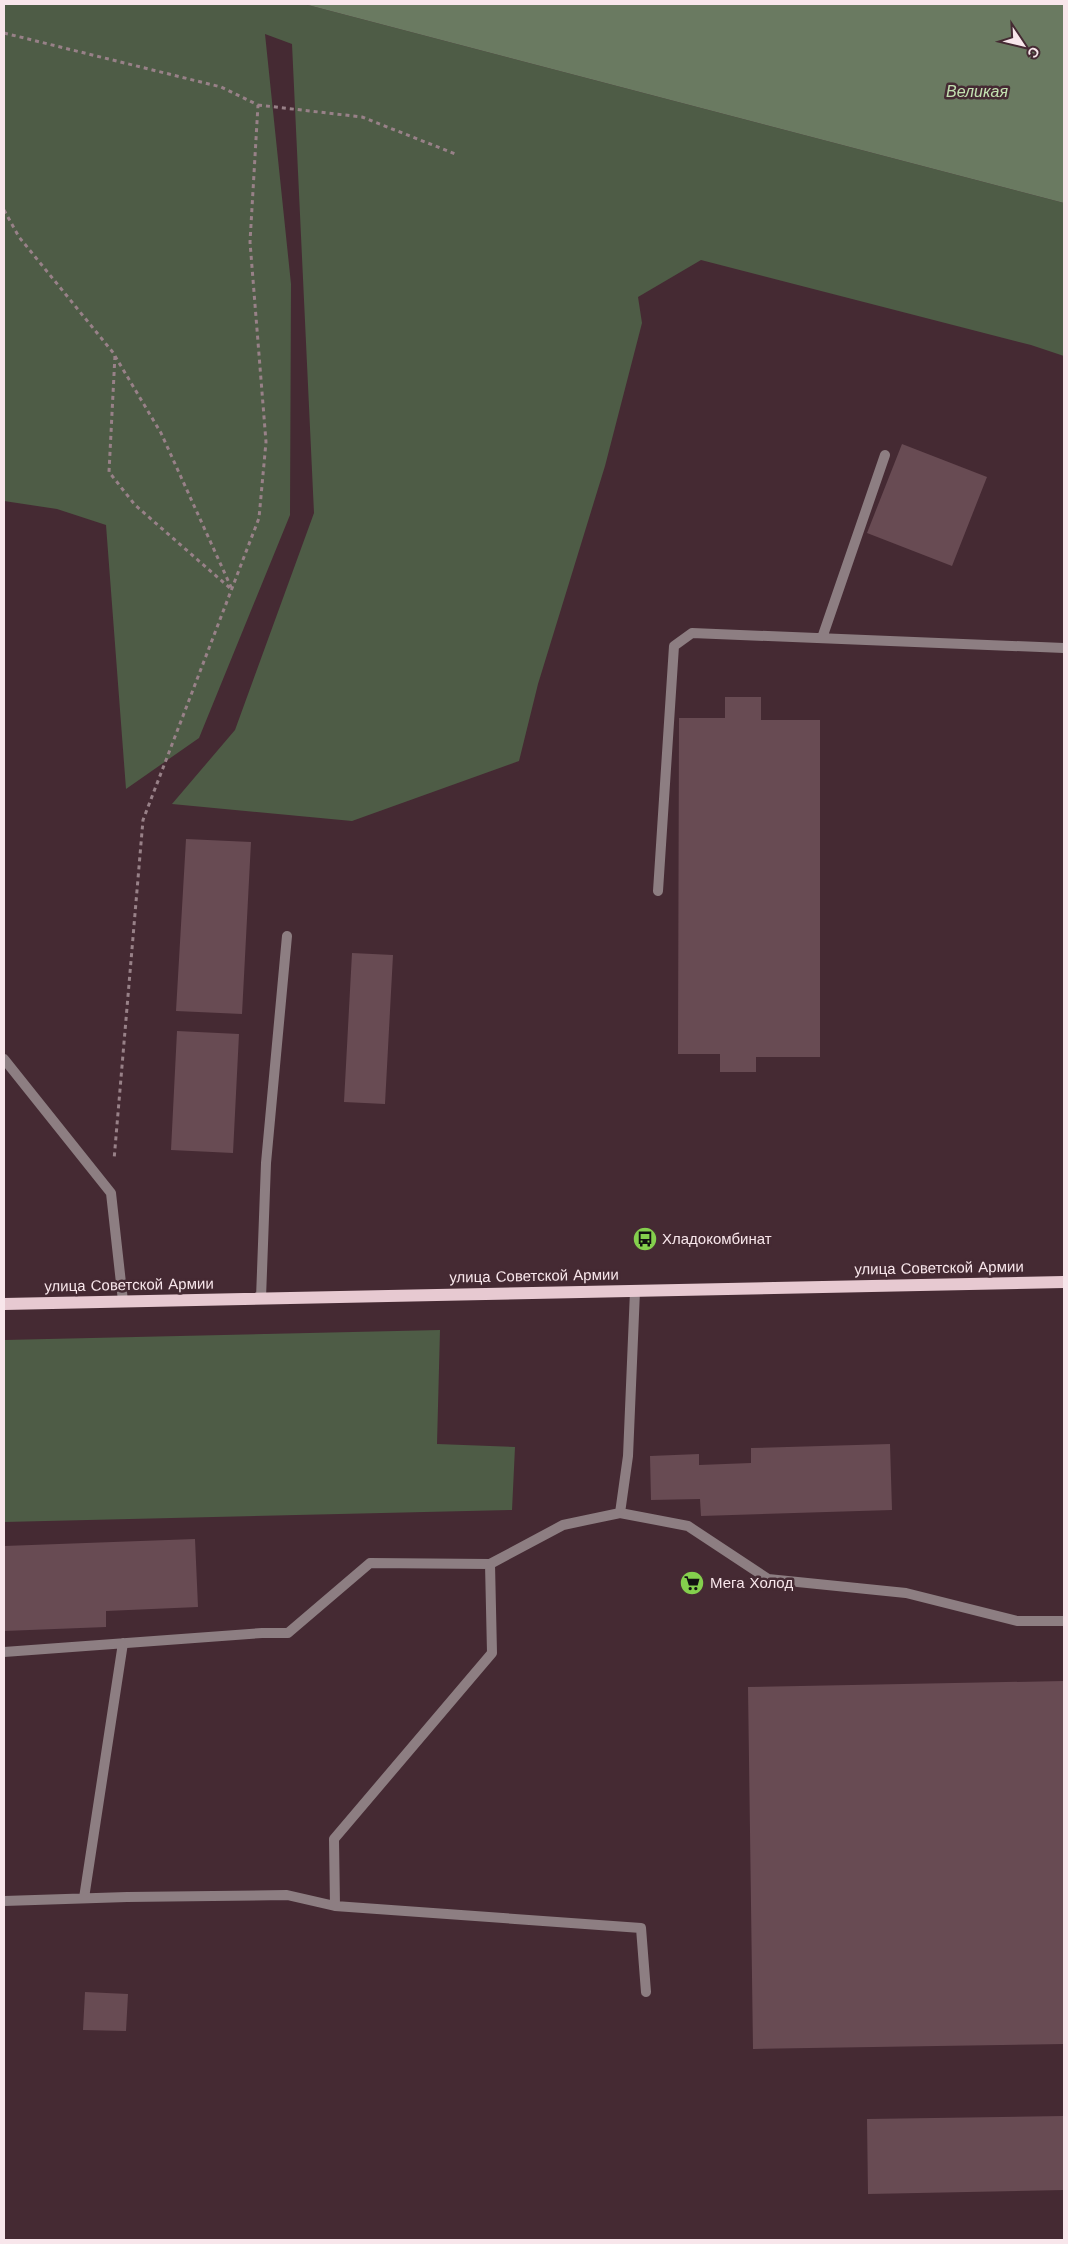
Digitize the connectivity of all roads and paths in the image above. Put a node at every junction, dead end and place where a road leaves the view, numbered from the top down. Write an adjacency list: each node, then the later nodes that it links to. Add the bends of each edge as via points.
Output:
1 (4, 33): 2 (path, via 220,87)
2 (258, 105): 3 (path, via 362,117); 7 (path, via 250,242 266,442 258,518)
3 (458, 155)
4 (4, 210): 5 (path, via 19,237)
5 (115, 355): 7 (path, via 161,433); 7 (path, via 109,472 135,505)
6 (885, 454): 8 (street)
7 (231, 589): 13 (path, via 143,820)
8 (822, 638): 9 (street); 10 (street, via 692,633 674,646)
9 (1064, 648)
10 (658, 891)
11 (287, 936): 16 (street, via 266,1162)
12 (4, 1059): 13 (street)
13 (112, 1193): 17 (street)
14 (1064, 1282): 15 (main road, улица Советской Армии)
15 (635, 1291): 16 (main road, улица Советской Армии); 19 (street, via 628,1456)
16 (261, 1298): 17 (main road, улица Советской Армии)
17 (123, 1301): 18 (main road, улица Советской Армии)
18 (4, 1304)
19 (620, 1513): 20 (street, via 563,1525); 21 (street, via 688,1526 768,1579 906,1594 1018,1621)
20 (490, 1564): 22 (street, via 370,1563 288,1633); 26 (street, via 492,1653 334,1839)
21 (1064, 1621)
22 (123, 1643): 23 (street); 24 (street)
23 (4, 1652)
24 (84, 1898): 25 (street); 26 (street, via 287,1895)
25 (4, 1901)
26 (335, 1906): 27 (street, via 641,1928)
27 (646, 1992)

